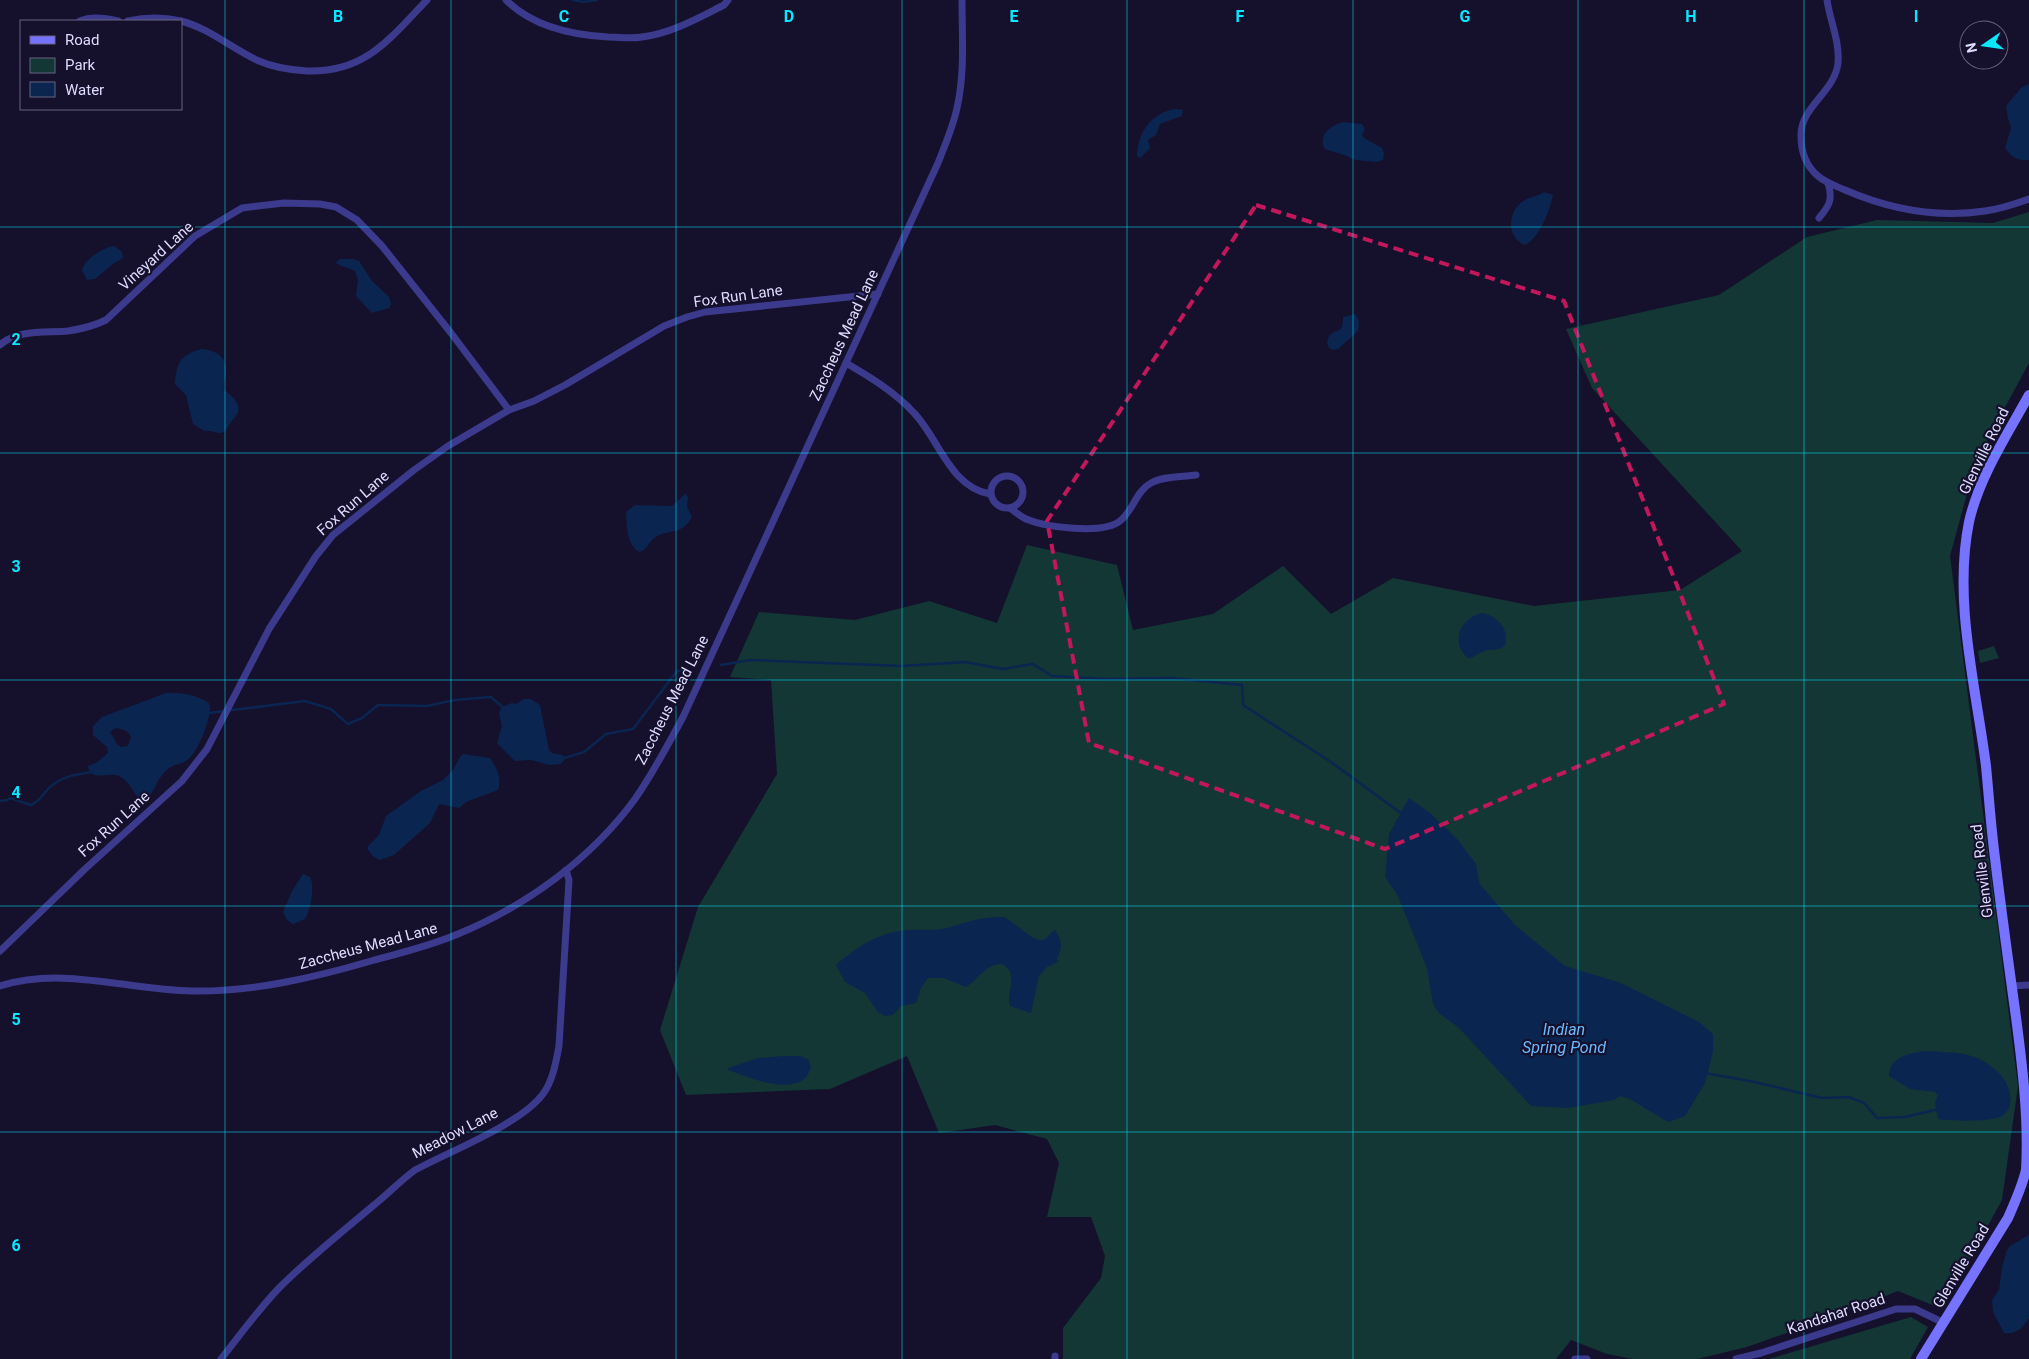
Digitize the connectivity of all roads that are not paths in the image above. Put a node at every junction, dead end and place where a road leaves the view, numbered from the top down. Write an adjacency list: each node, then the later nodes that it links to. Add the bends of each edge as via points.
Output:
1 (427, 0): 10 (street, via 387,42 367,57 350,66 319,71 282,70 259,61 211,32)
2 (506, 0): 3 (street, via 546,26 565,32 619,37 641,37 677,28)
3 (728, 0)
4 (962, 0): 14 (street, Zaccheus Mead Lane, via 961,84 952,124 938,163)
5 (1827, 0): 11 (street, via 1838,64 1828,87 1807,114 1801,134 1804,157 1818,176)
6 (84, 20): 7 (street)
7 (114, 20)
8 (132, 20): 9 (street, via 143,17)
9 (176, 20)
10 (182, 21)
11 (1828, 183): 12 (street, via 1881,204 1913,211 1985,211); 13 (street, via 1831,200)
12 (2029, 198)
13 (1819, 218)
14 (878, 294): 16 (street, Zaccheus Mead Lane); 18 (street, Fox Run Lane, via 705,312 687,317 664,326 559,389)
15 (0, 345): 18 (street, Vineyard Lane, via 19,335 70,330 106,320 195,236 242,208 284,203 320,204 347,212 382,246)
16 (846, 363): 20 (street, via 871,378 914,413 959,476 976,490); 22 (street, Zaccheus Mead Lane, via 683,717 661,758 634,800 600,839)
17 (2029, 395): 26 (main road, Glenville Road, via 1994,459 1975,503 1963,571 1967,633)
18 (509, 410): 23 (street, Fox Run Lane, via 414,470 332,536 269,629 207,749 182,781)
19 (1196, 475): 21 (street, via 1152,482 1143,488 1120,521 1109,526 1052,526 1027,519)
20 (990, 494): 21 (street, via 999,507); 21 (street, via 996,480 1008,476 1020,482 1023,494 1018,504)
21 (1010, 508)
22 (566, 870): 25 (street, Zaccheus Mead Lane, via 498,915 456,935 352,967 299,979 226,990 192,991 68,978 29,979); 28 (street, Meadow Lane, via 569,880 559,1046 557,1062 545,1092 521,1114 404,1178 278,1289)
23 (0, 951)
24 (2029, 985): 26 (street)
25 (0, 986)
26 (2012, 986): 27 (main road, Glenville Road, via 2027,1109 2025,1172 2008,1218)
27 (1944, 1323): 31 (street, Kandahar Road, via 1915,1309 1896,1309); 32 (main road, Glenville Road)
28 (221, 1359)
29 (1575, 1359): 30 (street)
30 (1587, 1359)
31 (1736, 1359)
32 (1921, 1359)

